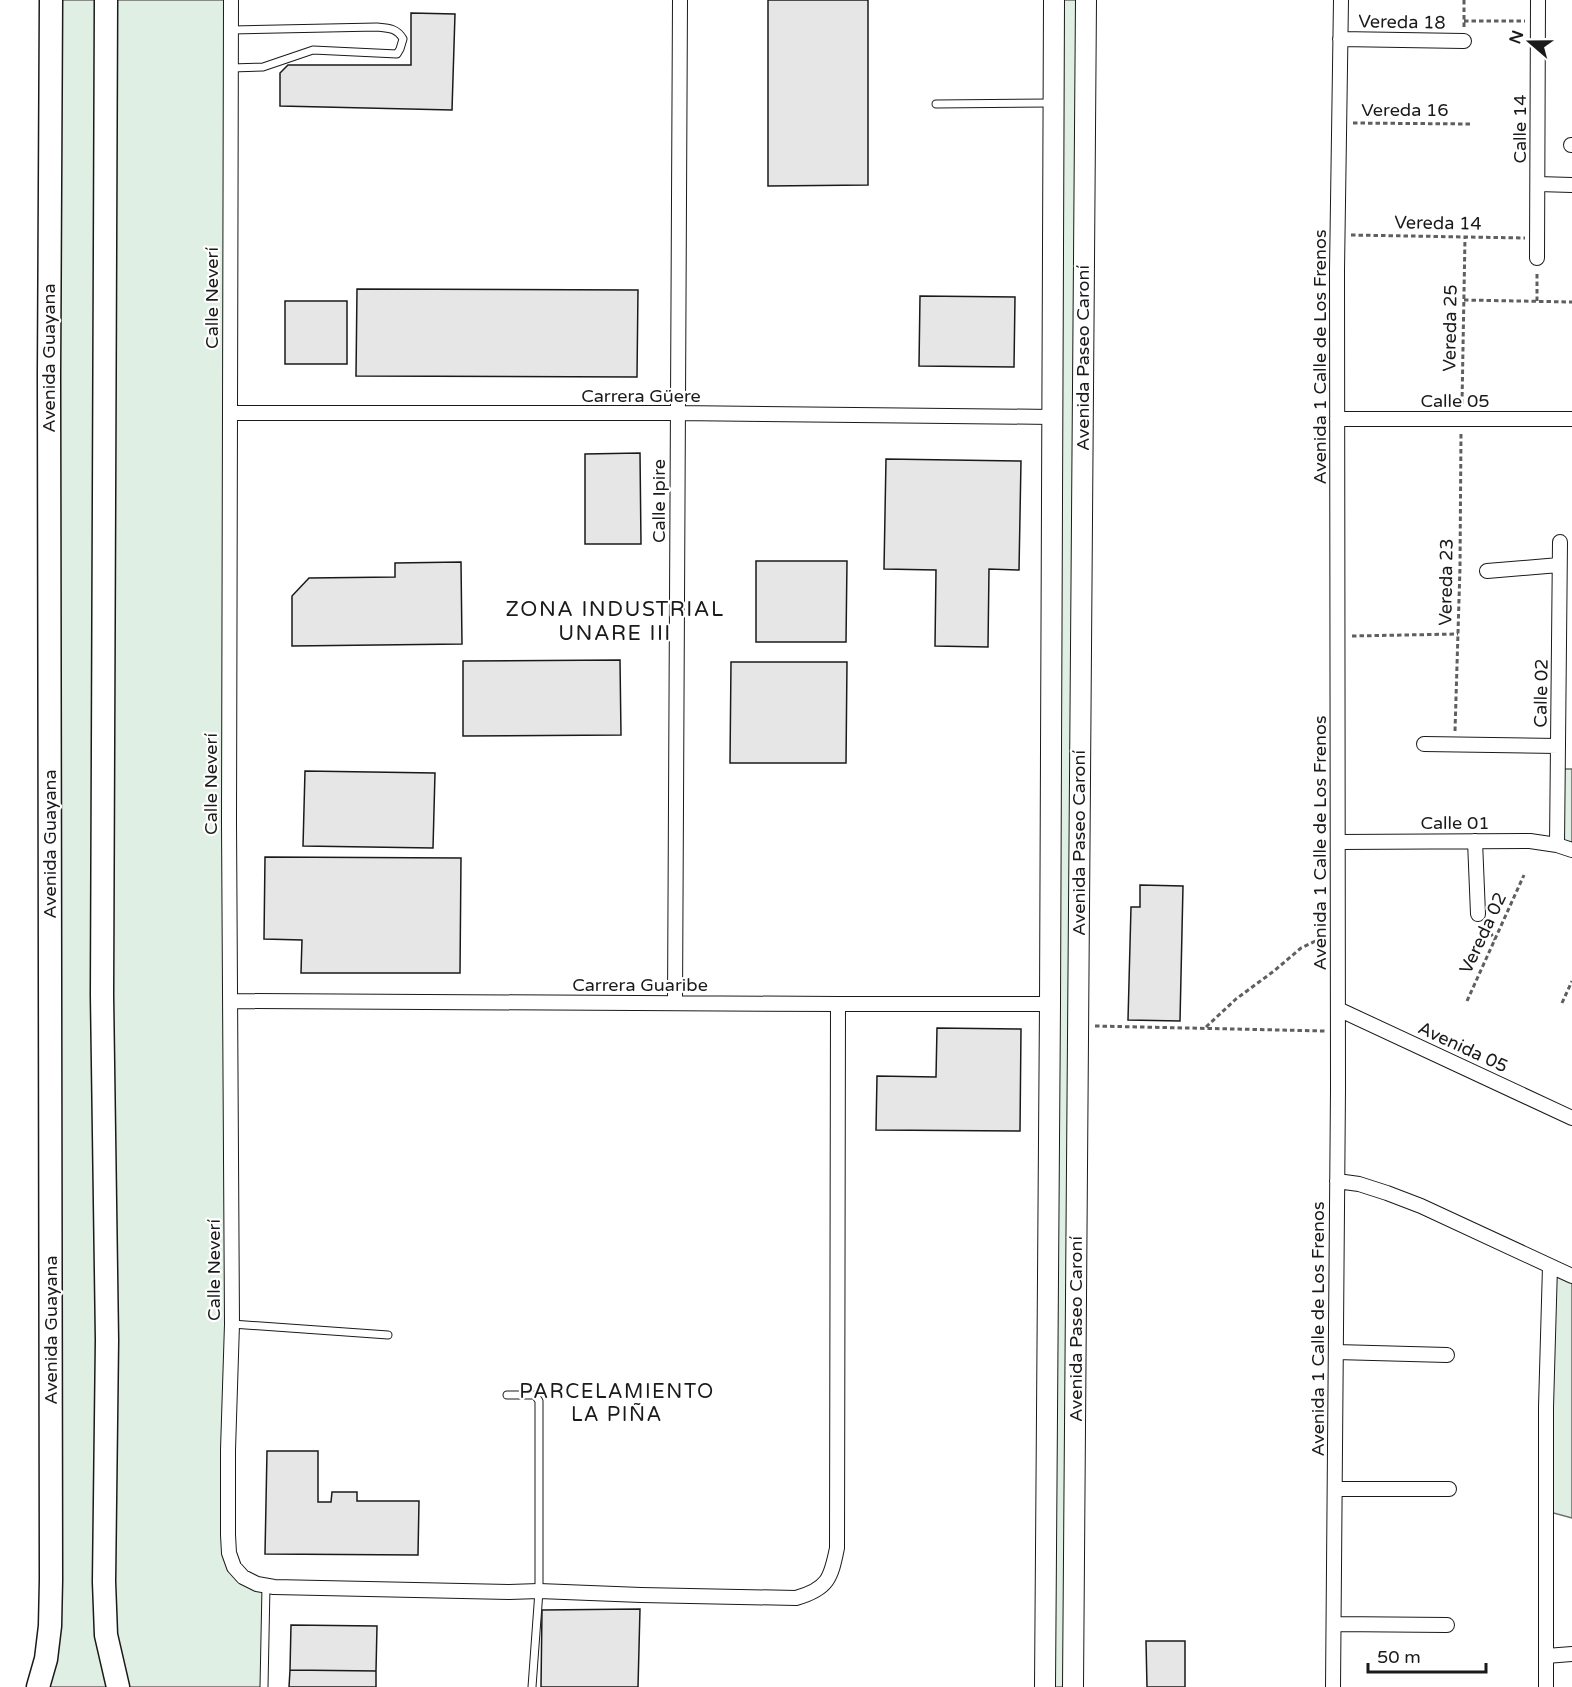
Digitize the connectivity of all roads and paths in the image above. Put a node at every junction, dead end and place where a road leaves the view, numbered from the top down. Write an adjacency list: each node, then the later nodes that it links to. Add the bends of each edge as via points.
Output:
1 (51, 0): 79 (main road, Avenida Guayana, via 51,1580 49,1637)
2 (106, 0): 80 (main road, via 104,1582 106,1635)
3 (231, 0): 12 (street, Calle Neverí)
4 (680, 0): 30 (street, Calle Ipire)
5 (1054, 0): 16 (street, Avenida Paseo Caroní)
6 (1086, 0): 59 (street, Avenida Paseo Caroní)
7 (1341, 0): 13 (street, Avenida 1 Calle de Los Frenos)
8 (1464, 0): 10 (path)
9 (1539, 0): 11 (street, Calle 14)
10 (1464, 21): 11 (path, Vereda 18); 14 (path)
11 (1538, 21): 20 (street, Calle 14)
12 (231, 30): 15 (street, Calle Neverí); 15 (lane, via 377,27 399,32 403,39 397,54 313,50 263,67)
13 (1340, 39): 14 (street, Vereda 18); 18 (street, Avenida 1 Calle de Los Frenos)
14 (1464, 41)
15 (231, 68): 29 (street, Calle Neverí)
16 (1053, 103): 17 (lane); 31 (street, Avenida Paseo Caroní)
17 (936, 104)
18 (1339, 123): 19 (path, Vereda 16); 22 (street, Avenida 1 Calle de Los Frenos)
19 (1470, 124)
20 (1538, 184): 21 (street); 24 (street, Calle 14)
21 (1572, 184)
22 (1338, 235): 23 (path, Vereda 14); 32 (street, Avenida 1 Calle de Los Frenos)
23 (1465, 237): 24 (path, Vereda 14); 26 (path, Vereda 25)
24 (1537, 238): 25 (street, Calle 14)
25 (1537, 258): 27 (path)
26 (1464, 300): 27 (path); 33 (path, Vereda 25)
27 (1537, 302): 28 (path)
28 (1572, 302)
29 (230, 413): 30 (street, Carrera Güere); 52 (street, Calle Neverí)
30 (678, 413): 31 (street, Carrera Güere); 54 (street, Calle Ipire)
31 (1052, 417): 57 (street, Avenida Paseo Caroní)
32 (1337, 419): 33 (street, Calle 05); 40 (street, Avenida 1 Calle de Los Frenos)
33 (1461, 419): 34 (street, Calle 05); 39 (path, Vereda 23)
34 (1572, 419)
35 (1560, 542): 36 (street, Calle 02)
36 (1559, 566): 37 (street); 38 (street, Calle 02)
37 (1487, 571)
38 (1566, 610): 43 (street, Calle 02)
39 (1458, 634): 40 (path); 42 (path, Vereda 23)
40 (1338, 637): 45 (street, Avenida 1 Calle de Los Frenos)
41 (1424, 744): 42 (street)
42 (1455, 745): 43 (street)
43 (1558, 746): 46 (street, Calle 02)
44 (1475, 841): 45 (street, Calle 01); 46 (street, Calle 01); 49 (street)
45 (1338, 842): 50 (street, Avenida 1 Calle de Los Frenos)
46 (1557, 845): 47 (street, Calle 01)
47 (1572, 850)
48 (1524, 875): 53 (path, Vereda 02)
49 (1478, 915)
50 (1338, 933): 58 (street, Avenida 1 Calle de Los Frenos); 60 (path, via 1301,948)
51 (1572, 981): 55 (path)
52 (230, 1001): 54 (street, Carrera Guaribe); 66 (street, Calle Neverí)
53 (1467, 1001)
54 (675, 1003): 56 (street, Carrera Guaribe)
55 (1562, 1003)
56 (838, 1004): 57 (street, Carrera Guaribe); 74 (street, via 837,1548 825,1584 812,1594 796,1598)
57 (1050, 1004): 83 (street, Avenida Paseo Caroní)
58 (1338, 1009): 61 (street, Avenida 1 Calle de Los Frenos); 62 (street, Avenida 05)
59 (1078, 1026): 60 (path); 84 (street, Avenida Paseo Caroní)
60 (1204, 1029): 61 (path)
61 (1338, 1031): 63 (street, Avenida 1 Calle de Los Frenos)
62 (1572, 1118)
63 (1337, 1181): 64 (street, via 1373,1187 1404,1199); 68 (street, Avenida 1 Calle de Los Frenos)
64 (1550, 1266): 65 (street); 78 (street)
65 (1572, 1276)
66 (232, 1324): 67 (lane); 73 (street, Calle Neverí, via 229,1552 234,1567 243,1576)
67 (387, 1335)
68 (1336, 1352): 69 (street); 71 (street, Avenida 1 Calle de Los Frenos)
69 (1447, 1355)
70 (507, 1395): 74 (lane, via 535,1395 539,1401)
71 (1335, 1489): 72 (street); 75 (street, Avenida 1 Calle de Los Frenos)
72 (1449, 1489)
73 (266, 1586): 74 (street); 81 (lane)
74 (538, 1591): 82 (lane)
75 (1334, 1624): 76 (street); 85 (street, Avenida 1 Calle de Los Frenos)
76 (1447, 1625)
77 (1572, 1654): 78 (street)
78 (1546, 1656): 86 (street)
79 (38, 1687)
80 (118, 1687)
81 (264, 1687)
82 (532, 1687)
83 (1045, 1687)
84 (1073, 1687)
85 (1333, 1687)
86 (1546, 1687)

